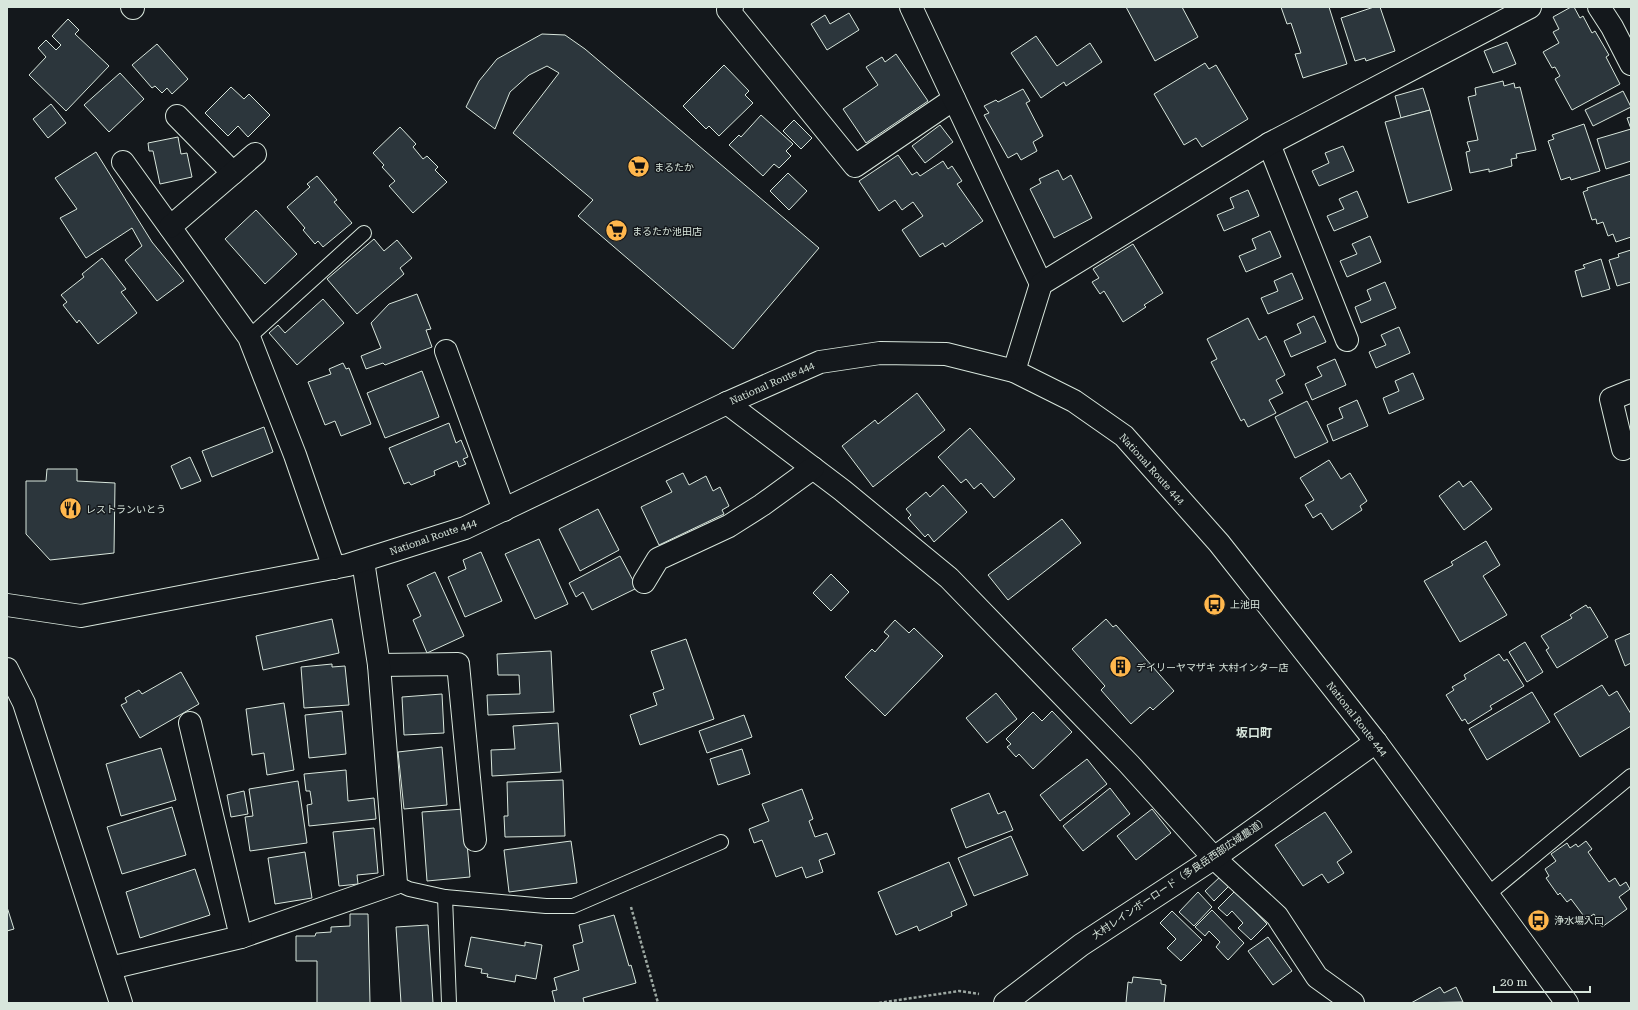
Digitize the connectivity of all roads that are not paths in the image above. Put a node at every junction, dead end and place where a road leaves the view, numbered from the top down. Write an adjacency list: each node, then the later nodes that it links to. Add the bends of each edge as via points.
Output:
1 (732, 7): 7 (main road, via 728,10 855,166)
2 (1530, 7): 9 (main road)
3 (1599, 7): 5 (main road)
4 (917, 9): 7 (main road)
5 (1626, 42): 6 (main road)
6 (1631, 64)
7 (954, 99): 15 (main road)
8 (177, 116): 12 (main road)
9 (1269, 144): 15 (main road); 17 (main road)
10 (255, 154): 12 (main road)
11 (123, 162): 13 (main road)
12 (233, 174): 13 (main road)
13 (170, 227): 16 (main road)
14 (364, 233): 16 (lane)
15 (1041, 284): 19 (main road)
16 (249, 338): 26 (main road, via 295,455)
17 (1347, 340)
18 (446, 351): 24 (main road)
19 (1014, 372): 21 (main road, National Route 444, via 946,354 880,353 820,362); 32 (main road, National Route 444, via 1074,401 1124,436 1219,543)
20 (1631, 391): 22 (main road, via 1611,399)
21 (727, 403): 23 (main road); 24 (main road, National Route 444)
22 (1623, 449)
23 (812, 468): 27 (main road, via 729,526 658,559); 36 (main road, via 949,578 1129,764)
24 (504, 510): 25 (main road, National Route 444, via 465,528)
25 (363, 561): 26 (main road, National Route 444); 29 (main road)
26 (334, 568): 28 (main road, National Route 444, via 81,616)
27 (644, 582)
28 (7, 605)
29 (379, 665): 34 (main road, via 458,664); 37 (main road)
30 (7, 669): 41 (main road, via 24,704)
31 (190, 723): 40 (main road)
32 (1376, 742): 36 (main road, 大村レインボーロード（多良岳西部広域農道）); 38 (main road, National Route 444)
33 (1631, 776): 38 (lane)
34 (475, 840)
35 (721, 842): 39 (lane, via 573,906 546,906)
36 (1214, 858): 43 (main road, 大村レインボーロード（多良岳西部広域農道）, via 1081,945); 45 (main road, via 1277,916 1317,978)
37 (396, 883): 39 (lane, via 409,889); 40 (main road)
38 (1487, 895): 46 (main road, National Route 444)
39 (445, 896): 44 (lane)
40 (240, 937): 41 (main road)
41 (110, 968): 42 (main road)
42 (115, 1001)
43 (1007, 1001)
44 (449, 1003)
45 (1354, 1003)
46 (1567, 1003)

